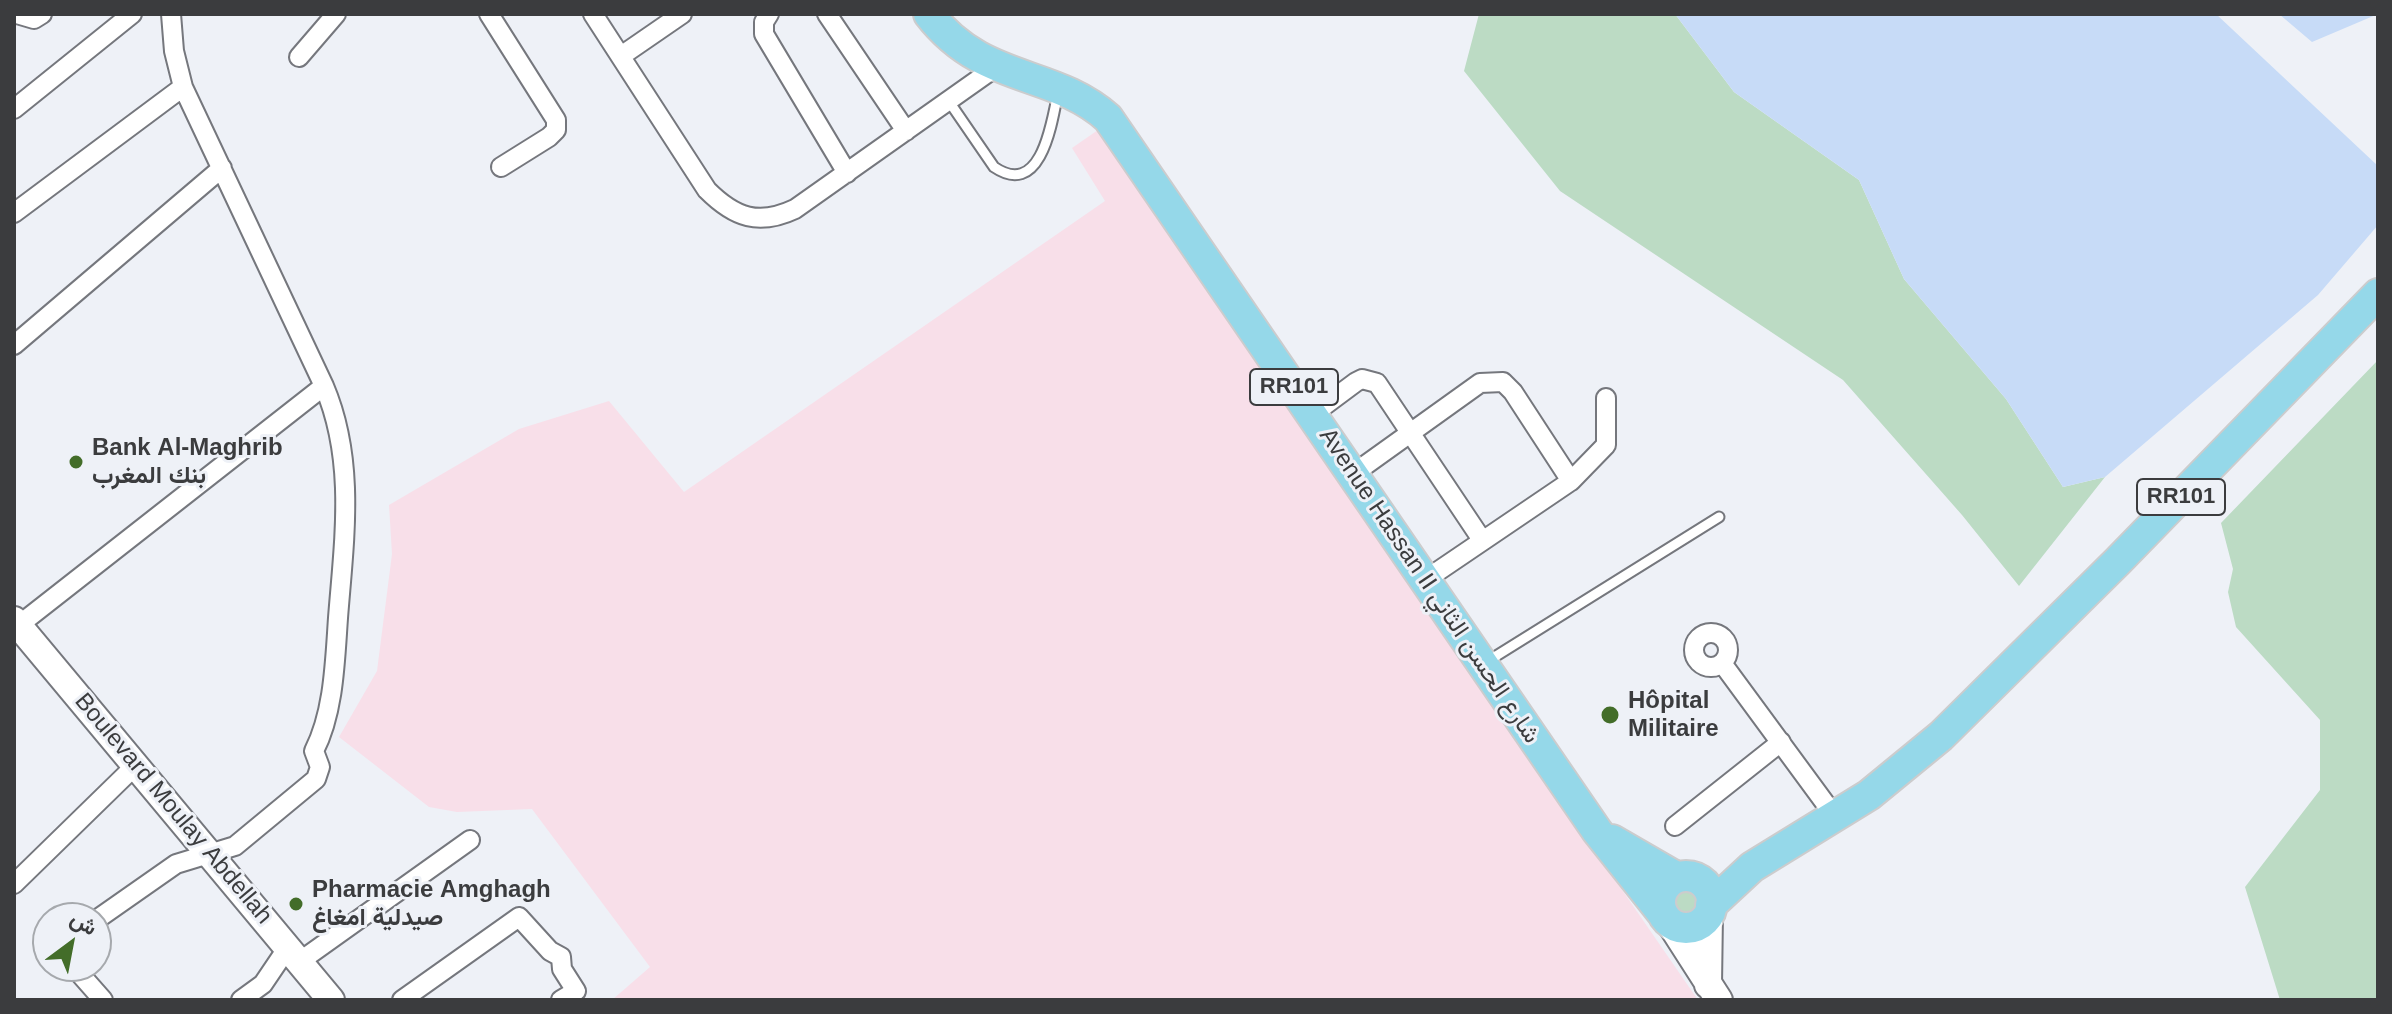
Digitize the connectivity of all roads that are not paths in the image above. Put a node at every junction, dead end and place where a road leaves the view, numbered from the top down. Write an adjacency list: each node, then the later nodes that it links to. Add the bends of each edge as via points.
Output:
1 (17, 14): 2 (street, via 34,19)
2 (42, 14)
3 (132, 14): 18 (street)
4 (171, 14): 15 (street)
5 (336, 14): 13 (street)
6 (489, 14): 20 (street, via 556,120 549,137)
7 (593, 14): 12 (street)
8 (682, 14): 12 (street)
9 (769, 14): 22 (street, via 764,34)
10 (827, 14): 19 (street)
11 (929, 14): 14 (main road, Avenue Hassan II شارع الحسن الثاني / RR101, via 962,49)
12 (621, 56): 22 (street, via 707,190 730,211 746,218 780,216)
13 (299, 57)
14 (996, 67): 16 (main road, Avenue Hassan II شارع الحسن الثاني / RR101); 17 (street)
15 (183, 87): 21 (street); 23 (street)
16 (1058, 91): 17 (lane, via 1043,154 1018,175 994,167); 28 (main road, Avenue Hassan II شارع الحسن الثاني / RR101, via 1100,111 1116,128)
17 (948, 100): 19 (street)
18 (14, 109)
19 (906, 131): 22 (street)
20 (501, 167)
21 (222, 168): 25 (street); 26 (street)
22 (847, 173)
23 (14, 213)
24 (2378, 294): 40 (main road, RR101, via 1983,697 1906,766)
25 (14, 345)
26 (324, 386): 35 (street); 44 (street, via 339,429 346,515 336,656 326,721 314,751 320,767 316,779 235,846)
27 (1606, 398): 31 (street, via 1606,445)
28 (1313, 414): 29 (street, via 1356,382 1370,380); 30 (main road, Avenue Hassan II شارع الحسن الثاني / RR101)
29 (1411, 430): 30 (street); 31 (street, via 1480,383 1503,382); 33 (street)
30 (1353, 474): 34 (main road, Avenue Hassan II شارع الحسن الثاني / RR101)
31 (1571, 481): 33 (street)
32 (1719, 517): 37 (lane)
33 (1482, 540): 34 (street)
34 (1425, 580): 37 (main road, Avenue Hassan II شارع الحسن الثاني / RR101)
35 (16, 622): 39 (main road, Boulevard Moulay Abdellah)
36 (1722, 663): 38 (street)
37 (1481, 665): 42 (main road, Avenue Hassan II شارع الحسن الثاني / RR101)
38 (1781, 742): 40 (street); 41 (street)
39 (137, 764): 44 (main road, Boulevard Moulay Abdellah); 47 (street)
40 (1836, 818): 45 (main road, RR101)
41 (1675, 826)
42 (1597, 831): 46 (main road, Avenue Hassan II شارع الحسن الثاني / RR101); 50 (main road, Avenue Hassan II شارع الحسن الثاني / RR101)
43 (470, 840): 51 (street)
44 (212, 854): 48 (street, via 176,864); 51 (main road, Boulevard Moulay Abdellah)
45 (1752, 867): 46 (main road, RR101); 49 (main road, RR101)
46 (1681, 876): 49 (main road, RR101, via 1705,885); 50 (main road, via 1661,892)
47 (14, 884)
48 (112, 909)
49 (1710, 909): 50 (main road, RR101, via 1695,926 1686,928); 53 (main road)
50 (1666, 918): 53 (main road)
51 (294, 955): 54 (main road, Boulevard Moulay Abdellah); 56 (street)
52 (87, 982): 55 (street)
53 (1714, 992)
54 (318, 995)
55 (103, 1000)
56 (241, 1000)
57 (402, 1000): 58 (street, via 519,917 561,957 576,991)
58 (561, 1000)

